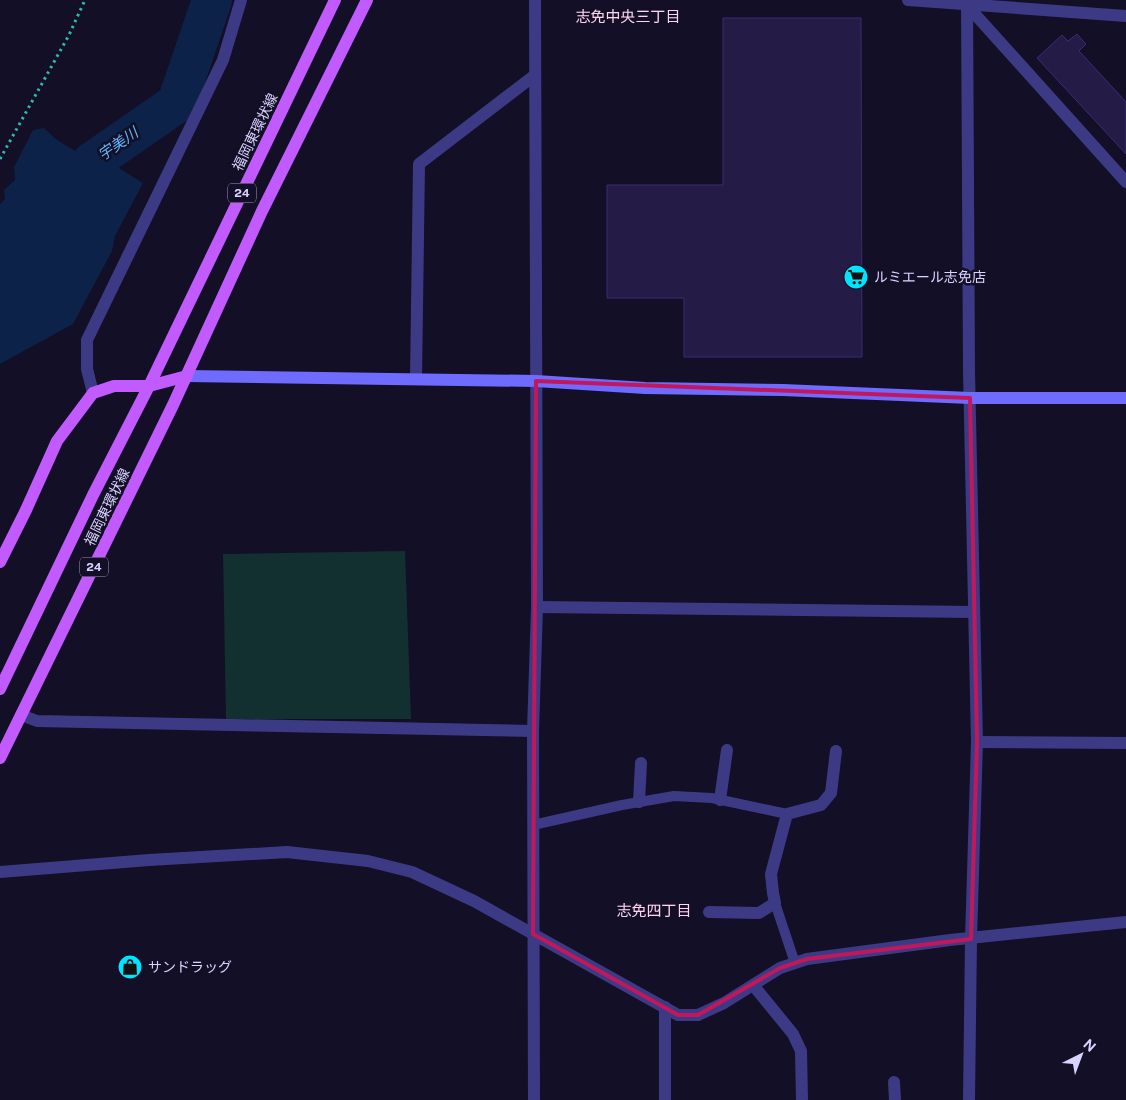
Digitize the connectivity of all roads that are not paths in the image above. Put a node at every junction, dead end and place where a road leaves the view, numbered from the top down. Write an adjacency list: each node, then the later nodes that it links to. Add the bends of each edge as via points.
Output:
1 (242, 0): 14 (street, via 223,60 87,340 87,369)
2 (335, 0): 13 (main road, 福岡東環状線 / 24)
3 (367, 0): 10 (main road, 福岡東環状線 / 24, via 262,211)
4 (535, 0): 8 (street)
5 (908, 0): 6 (street)
6 (965, 1): 7 (street); 9 (street); 15 (street)
7 (1126, 16)
8 (535, 75): 11 (street, via 419,164); 12 (street)
9 (1126, 182)
10 (187, 376): 11 (street); 13 (main road); 21 (main road, 福岡東環状線 / 24)
11 (416, 379): 12 (street)
12 (536, 381): 15 (street, via 645,388); 18 (street)
13 (149, 386): 14 (main road, via 114,386); 20 (main road, 福岡東環状線 / 24)
14 (92, 393): 17 (main road, via 57,441)
15 (970, 398): 16 (street); 19 (street)
16 (1126, 398)
17 (0, 562)
18 (537, 606): 19 (street); 22 (street)
19 (974, 612): 23 (street)
20 (0, 689)
21 (21, 715): 22 (street, via 37,721); 27 (main road, 福岡東環状線 / 24)
22 (533, 731): 32 (street)
23 (976, 742): 24 (street); 38 (street)
24 (1126, 743)
25 (727, 750): 29 (street)
26 (836, 751): 31 (street, via 831,793 821,806)
27 (0, 758)
28 (641, 763): 30 (street)
29 (720, 800): 30 (lane, via 674,796); 31 (lane)
30 (639, 802): 32 (lane)
31 (787, 814): 34 (street, via 771,874)
32 (533, 825): 37 (street)
33 (0, 872): 37 (street, via 252,854 313,854 412,872)
34 (776, 903): 35 (street, via 759,913); 39 (lane)
35 (709, 912)
36 (1126, 922): 38 (street)
37 (533, 934): 41 (street); 43 (street)
38 (970, 939): 39 (street, via 826,956); 47 (street)
39 (795, 963): 40 (street, via 780,968)
40 (753, 985): 41 (street, via 698,1015 678,1015); 45 (street, via 793,1034 802,1051)
41 (665, 1007): 44 (street)
42 (894, 1082): 46 (street)
43 (534, 1100)
44 (665, 1100)
45 (802, 1100)
46 (895, 1100)
47 (969, 1100)

